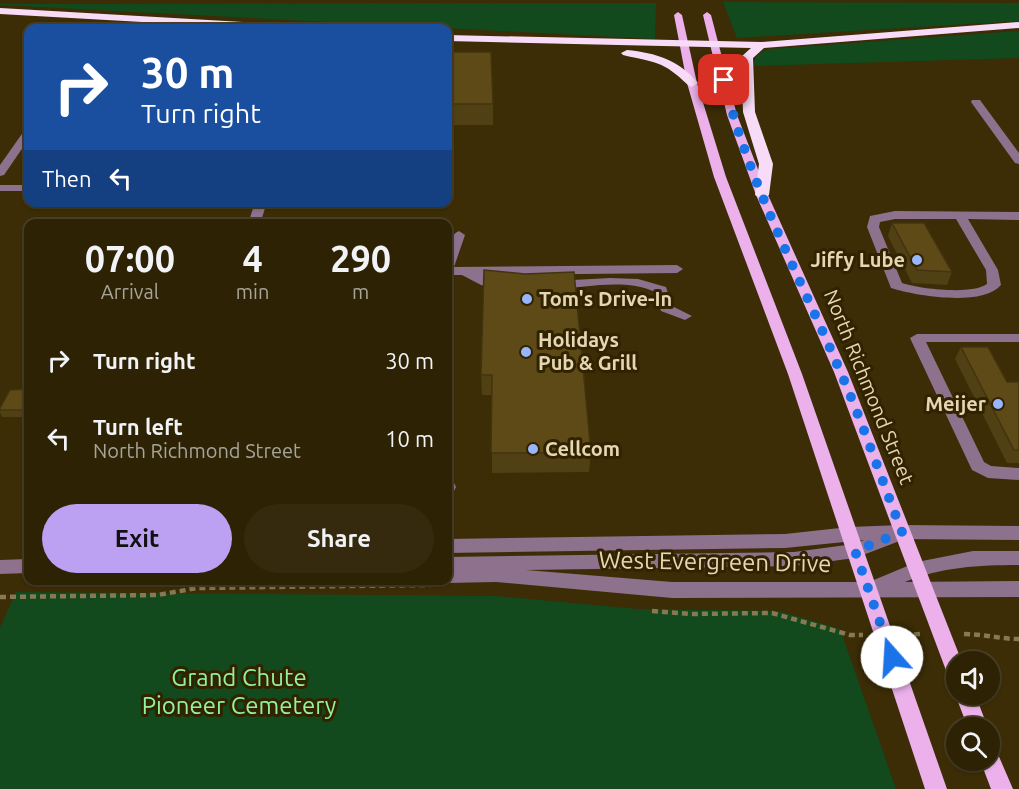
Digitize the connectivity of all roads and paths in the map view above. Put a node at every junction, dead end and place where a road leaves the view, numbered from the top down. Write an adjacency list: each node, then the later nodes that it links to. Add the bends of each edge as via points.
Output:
1 (0, 10): 4 (highway)
2 (678, 15): 8 (main road)
3 (707, 15): 9 (main road, North Richmond Street)
4 (229, 24)
5 (1019, 25): 10 (highway)
6 (452, 38): 7 (highway)
7 (503, 41): 8 (highway); 11 (highway, via 658,58 672,63)
8 (684, 44): 9 (highway); 11 (main road)
9 (715, 45): 10 (highway); 18 (main road, North Richmond Street, via 732,115)
10 (761, 45): 18 (highway, via 747,57 749,112 766,164)
11 (692, 83): 33 (main road, via 720,177 784,344)
12 (976, 102): 14 (street)
13 (24, 139): 15 (street)
14 (1019, 160)
15 (0, 173)
16 (0, 188): 17 (street)
17 (24, 188)
18 (762, 195): 31 (main road, North Richmond Street, via 841,372)
19 (960, 216): 19 (street, via 895,215 874,219 873,227 896,285 917,292 980,292 994,285 992,270); 20 (street)
20 (1019, 216)
21 (459, 235): 22 (street)
22 (452, 256)
23 (677, 269): 25 (street)
24 (452, 271): 25 (street)
25 (465, 271): 26 (street, via 486,282)
26 (515, 285)
27 (538, 285): 28 (street, via 646,283 661,290 666,308)
28 (685, 316)
29 (1019, 338): 30 (street, via 917,338 978,466 988,472)
30 (1019, 474)
31 (902, 532): 32 (street); 33 (street); 39 (main road, North Richmond Street)
32 (1019, 533)
33 (852, 542): 34 (street, West Evergreen Drive); 36 (street, via 794,560); 43 (main road)
34 (452, 546)
35 (1019, 558): 39 (street, via 974,558)
36 (452, 564)
37 (24, 566): 38 (street)
38 (0, 567)
39 (917, 569): 42 (main road, North Richmond Street); 43 (street)
40 (452, 580): 43 (street, West Evergreen Drive, via 496,575 672,590)
41 (301, 585): 45 (path, via 197,588 158,595)
42 (924, 588): 43 (street, West Evergreen Drive); 44 (street, West Evergreen Drive); 50 (main road, North Richmond Street)
43 (868, 589): 52 (main road)
44 (1019, 589)
45 (0, 597)
46 (644, 610): 48 (path, via 772,613)
47 (985, 634): 49 (path)
48 (850, 635)
49 (1019, 639)
50 (948, 651)
51 (995, 771): 53 (main road)
52 (936, 789)
53 (1002, 789)

